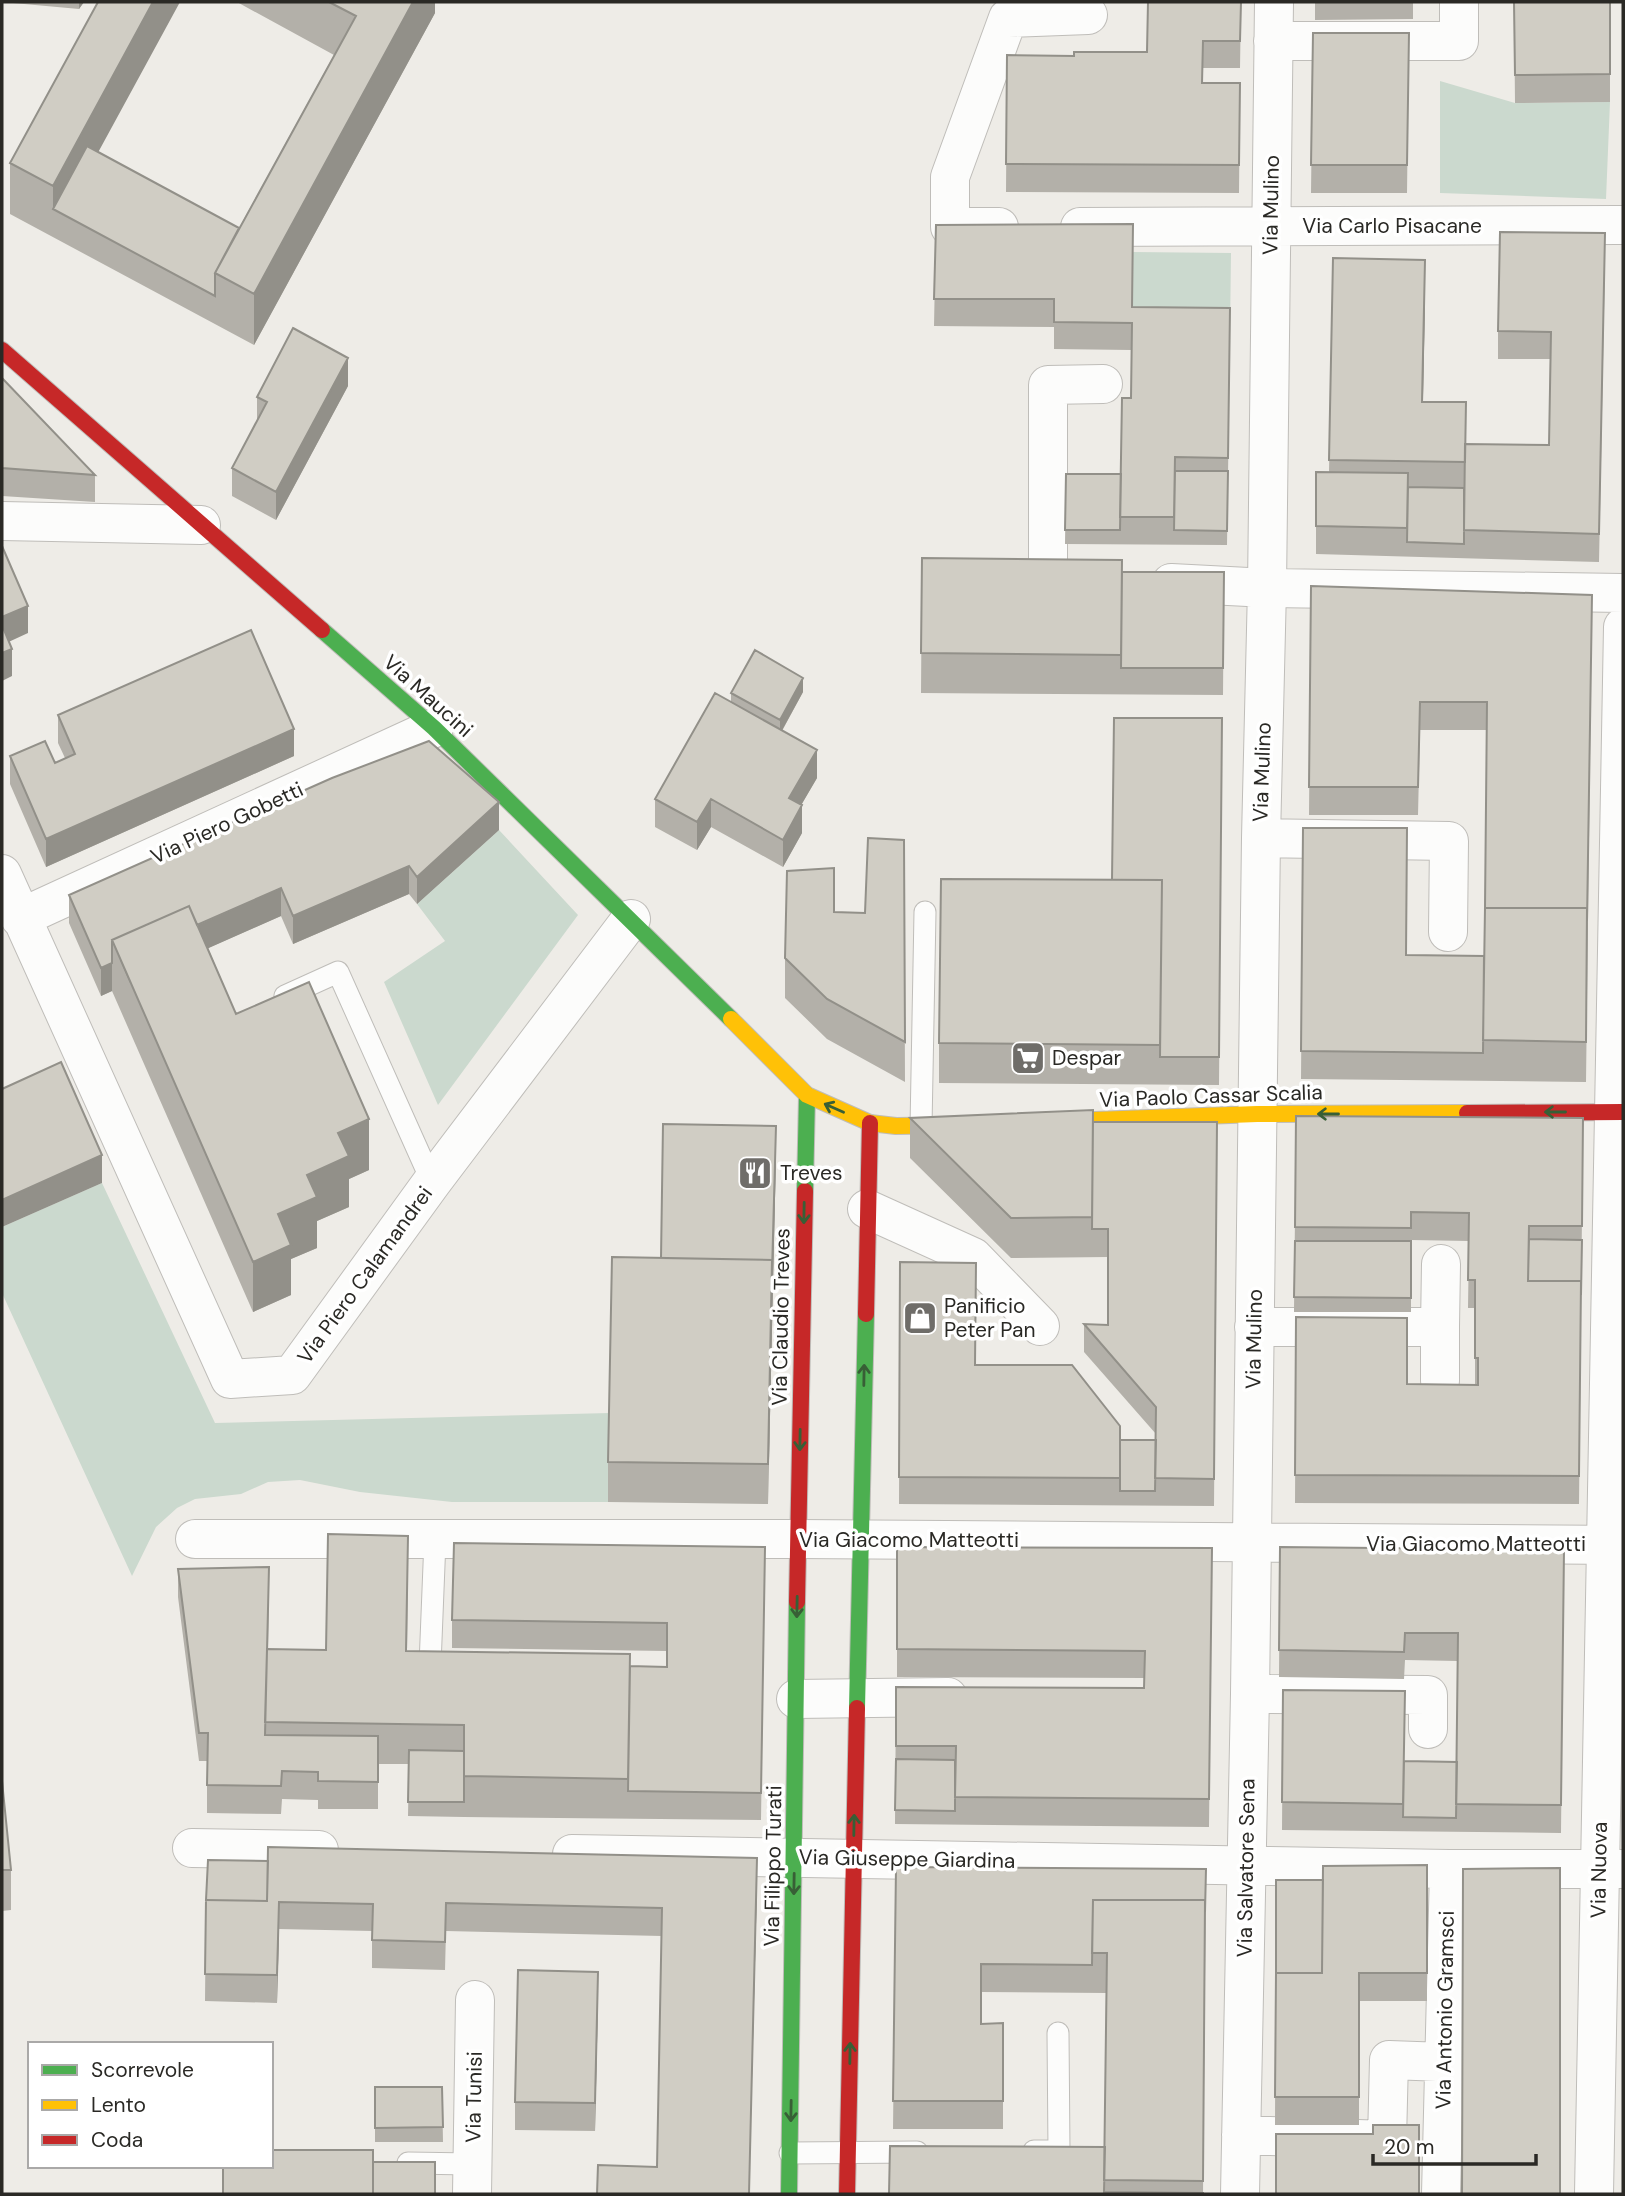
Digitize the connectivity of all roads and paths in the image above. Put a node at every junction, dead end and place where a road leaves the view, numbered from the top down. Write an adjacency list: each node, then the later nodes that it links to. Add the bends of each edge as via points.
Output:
1 (1274, 2): 4 (street, Via Mulino)
2 (1459, 2): 4 (street, via 1459,41)
3 (1088, 15): 6 (street, Via Carlo Pisacane, via 1008,18 950,177 950,227)
4 (1273, 41): 6 (street, Via Mulino)
5 (1623, 225): 6 (street, Via Carlo Pisacane)
6 (1271, 227): 13 (street, Via Mulino)
7 (2, 350): 10 (street, Via Maucini)
8 (1102, 384): 11 (street, via 1048,385 1062,577)
9 (2, 521): 10 (street)
10 (201, 525): 16 (street, Via Maucini)
11 (1008, 573)
12 (1130, 580): 13 (street)
13 (1267, 588): 14 (street); 18 (street, Via Mulino)
14 (1623, 593)
15 (1623, 627): 17 (street, Via Nuova)
16 (434, 728): 21 (street, Via Piero Gobetti); 22 (street, Via Maucini)
17 (1622, 822): 26 (street, Via Nuova)
18 (1261, 838): 23 (street, via 1449,841); 27 (street, Via Mulino)
19 (2, 874): 21 (street, Via Piero Calamandrei)
20 (925, 912): 31 (lane)
21 (20, 918): 32 (street, Via Piero Calamandrei, via 230,1379 292,1375)
22 (631, 919): 25 (street, Via Maucini); 32 (street, Via Piero Calamandrei)
23 (1448, 932)
24 (271, 1003): 32 (lane, via 338,972)
25 (807, 1096): 28 (street, one-way to 25); 41 (street, Via Claudio Treves, one-way to 41)
26 (1619, 1112): 27 (street, Via Paolo Cassar Scalia, one-way to 27); 38 (street, Via Nuova)
27 (1257, 1114): 29 (street, Via Paolo Cassar Scalia); 36 (street, Via Mulino)
28 (870, 1123): 31 (street); 33 (street)
29 (1029, 1123)
30 (975, 1125): 31 (street)
31 (922, 1127)
32 (432, 1182)
33 (867, 1209): 35 (street, via 973,1257); 43 (street, one-way to 33)
34 (1441, 1264): 37 (street)
35 (1040, 1326)
36 (1254, 1327): 37 (street); 44 (street, Via Mulino)
37 (1440, 1327): 39 (street)
38 (1617, 1380): 45 (street, Via Nuova)
39 (1440, 1381)
40 (195, 1539): 42 (street, Via Giacomo Matteotti)
41 (798, 1539): 42 (street, Via Giacomo Matteotti); 43 (street, Via Giacomo Matteotti); 50 (street, Via Filippo Turati, one-way to 50)
42 (435, 1540): 46 (lane, via 430,1665)
43 (861, 1541): 44 (street, Via Giacomo Matteotti); 49 (street)
44 (1251, 1542): 45 (street, Via Giacomo Matteotti); 47 (street, Via Salvatore Sena)
45 (1615, 1545): 51 (street, Via Nuova)
46 (456, 1666)
47 (1250, 1694): 52 (street, via 1428,1695); 58 (street, Via Salvatore Sena)
48 (978, 1697): 49 (street)
49 (857, 1698): 50 (street); 57 (street, one-way to 49)
50 (796, 1699): 56 (street, Via Filippo Turati)
51 (1613, 1711): 59 (street, Via Nuova)
52 (1428, 1729)
53 (192, 1848): 54 (street)
54 (356, 1851)
55 (534, 1853): 56 (street, Via Giuseppe Giardina)
56 (794, 1857): 57 (street, Via Giuseppe Giardina); 69 (street, Via Filippo Turati, one-way to 69)
57 (854, 1859): 58 (street, Via Giuseppe Giardina); 67 (street, one-way to 57)
58 (1246, 1865): 60 (street, Via Giuseppe Giardina); 65 (street, Via Salvatore Sena)
59 (1611, 1868): 60 (street, Via Giuseppe Giardina); 64 (street, Via Nuova)
60 (1449, 1869): 63 (street, Via Antonio Gramsci)
61 (475, 2000): 71 (street, Via Tunisi)
62 (1058, 2033): 66 (lane, via 1059,2151)
63 (1444, 2062): 65 (street, via 1390,2060 1387,2140); 75 (street, Via Antonio Gramsci)
64 (1609, 2076): 76 (street, Via Nuova)
65 (1241, 2135): 74 (street, Via Salvatore Sena)
66 (1017, 2151)
67 (848, 2152): 68 (lane); 69 (lane); 73 (street)
68 (934, 2152)
69 (790, 2153): 72 (street, Via Filippo Turati)
70 (394, 2163): 71 (lane)
71 (472, 2179)
72 (789, 2194)
73 (847, 2194)
74 (1240, 2194)
75 (1441, 2194)
76 (1594, 2194)

